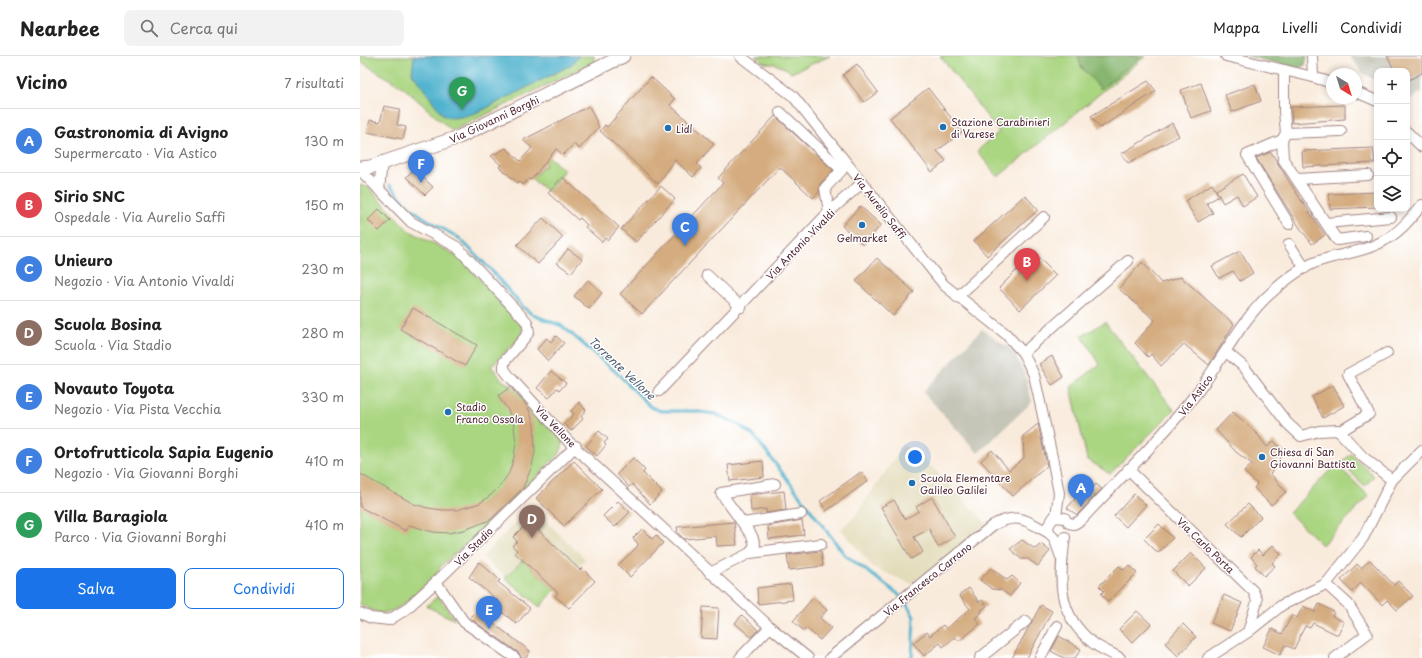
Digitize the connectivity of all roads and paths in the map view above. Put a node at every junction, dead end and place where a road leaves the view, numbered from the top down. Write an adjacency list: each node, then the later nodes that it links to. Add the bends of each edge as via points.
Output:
1 (623, 56): 17 (main road, Via Giovanni Borghi, via 472,131)
2 (740, 56): 11 (street, Via Aurelio Saffi, via 793,96)
3 (1226, 56): 5 (street)
4 (1312, 56): 6 (street)
5 (1284, 70): 6 (street); 14 (street)
6 (1313, 77): 7 (street)
7 (1326, 81)
8 (1362, 95): 9 (street)
9 (1374, 100)
10 (780, 112): 15 (street)
11 (822, 131): 15 (street); 21 (street, Via Aurelio Saffi)
12 (1341, 131): 14 (street)
13 (1410, 135): 16 (street)
14 (1284, 137): 20 (street, via 1283,159); 28 (street, via 1247,155)
15 (811, 142): 24 (street, via 842,170 825,188)
16 (1422, 147)
17 (382, 162): 18 (main road, Via Giovanni Borghi); 22 (street)
18 (360, 169): 22 (street, Via Vellone)
19 (1368, 175): 20 (street)
20 (1297, 179): 27 (street)
21 (862, 183): 24 (street, Via Antonio Vivaldi); 34 (street, Via Aurelio Saffi, via 932,272)
22 (379, 190): 41 (street, Via Vellone, via 411,222 457,247 527,322 528,332 505,359 506,372 570,443)
23 (1422, 205): 32 (street, Via Astico, via 1396,233 1384,241)
24 (829, 212): 35 (street, Via Antonio Vivaldi)
25 (1044, 217): 34 (street)
26 (1391, 218): 27 (street)
27 (1326, 223): 29 (street, via 1337,240)
28 (1289, 224)
29 (1366, 236)
30 (1288, 244): 32 (street)
31 (1128, 261): 37 (street)
32 (1305, 268): 36 (street, Via Astico, via 1263,300)
33 (707, 275): 35 (street)
34 (957, 297): 37 (street, Via Aurelio Saffi, via 1003,331)
35 (741, 307): 39 (street, Via Antonio Vivaldi)
36 (1226, 352): 40 (street, via 1244,367 1286,423 1301,436 1319,431); 43 (street, Via Astico, via 1176,419)
37 (1023, 353): 47 (street, Via Aurelio Saffi, via 1034,375 1041,400 1058,486)
38 (1387, 353): 40 (street, via 1348,374 1369,414)
39 (659, 391)
40 (1339, 432): 44 (street, via 1363,457)
41 (576, 446): 56 (street, Via Vellone); 57 (street, Via Stadio)
42 (1422, 450): 44 (street)
43 (1128, 469): 48 (street, Via Astico); 63 (street, Via Carlo Porta, via 1253,592 1256,605)
44 (1392, 480): 58 (street, via 1363,538)
45 (775, 484): 50 (street, via 721,493)
46 (801, 514): 50 (street)
47 (1060, 519): 48 (street, via 1074,524); 49 (street, Via Francesco Carrano); 51 (street, Via Aurelio Saffi, via 1048,526); 52 (street, Via Aurelio Saffi, via 1070,527)
48 (1081, 520): 52 (street, Via Astico)
49 (1031, 522): 51 (street, Via Francesco Carrano); 67 (street, Via Francesco Carrano, via 1010,518 993,526)
50 (743, 523): 54 (street, via 755,545)
51 (1052, 536): 52 (street); 55 (street, Via Aurelio Saffi)
52 (1066, 536): 55 (street, Via Aurelio Saffi)
53 (821, 544): 54 (street)
54 (750, 553): 56 (street)
55 (1062, 559): 70 (street, Via Aurelio Saffi, via 1061,591 1075,624 1094,644)
56 (710, 573): 62 (street, Via Vellone)
57 (436, 582): 59 (street, Via Stadio, via 393,619 382,620); 64 (street, via 464,622)
58 (1326, 584): 63 (street, via 1282,605); 72 (street, via 1348,604 1367,634)
59 (360, 613)
60 (1026, 621): 68 (street)
61 (1057, 626): 69 (street)
62 (770, 627): 65 (street); 66 (street, Via Vellone)
63 (1248, 632): 71 (street)
64 (515, 658)
65 (740, 658)
66 (808, 658)
67 (830, 658)
68 (980, 658)
69 (1040, 658)
70 (1120, 658)
71 (1208, 658)
72 (1334, 658)

